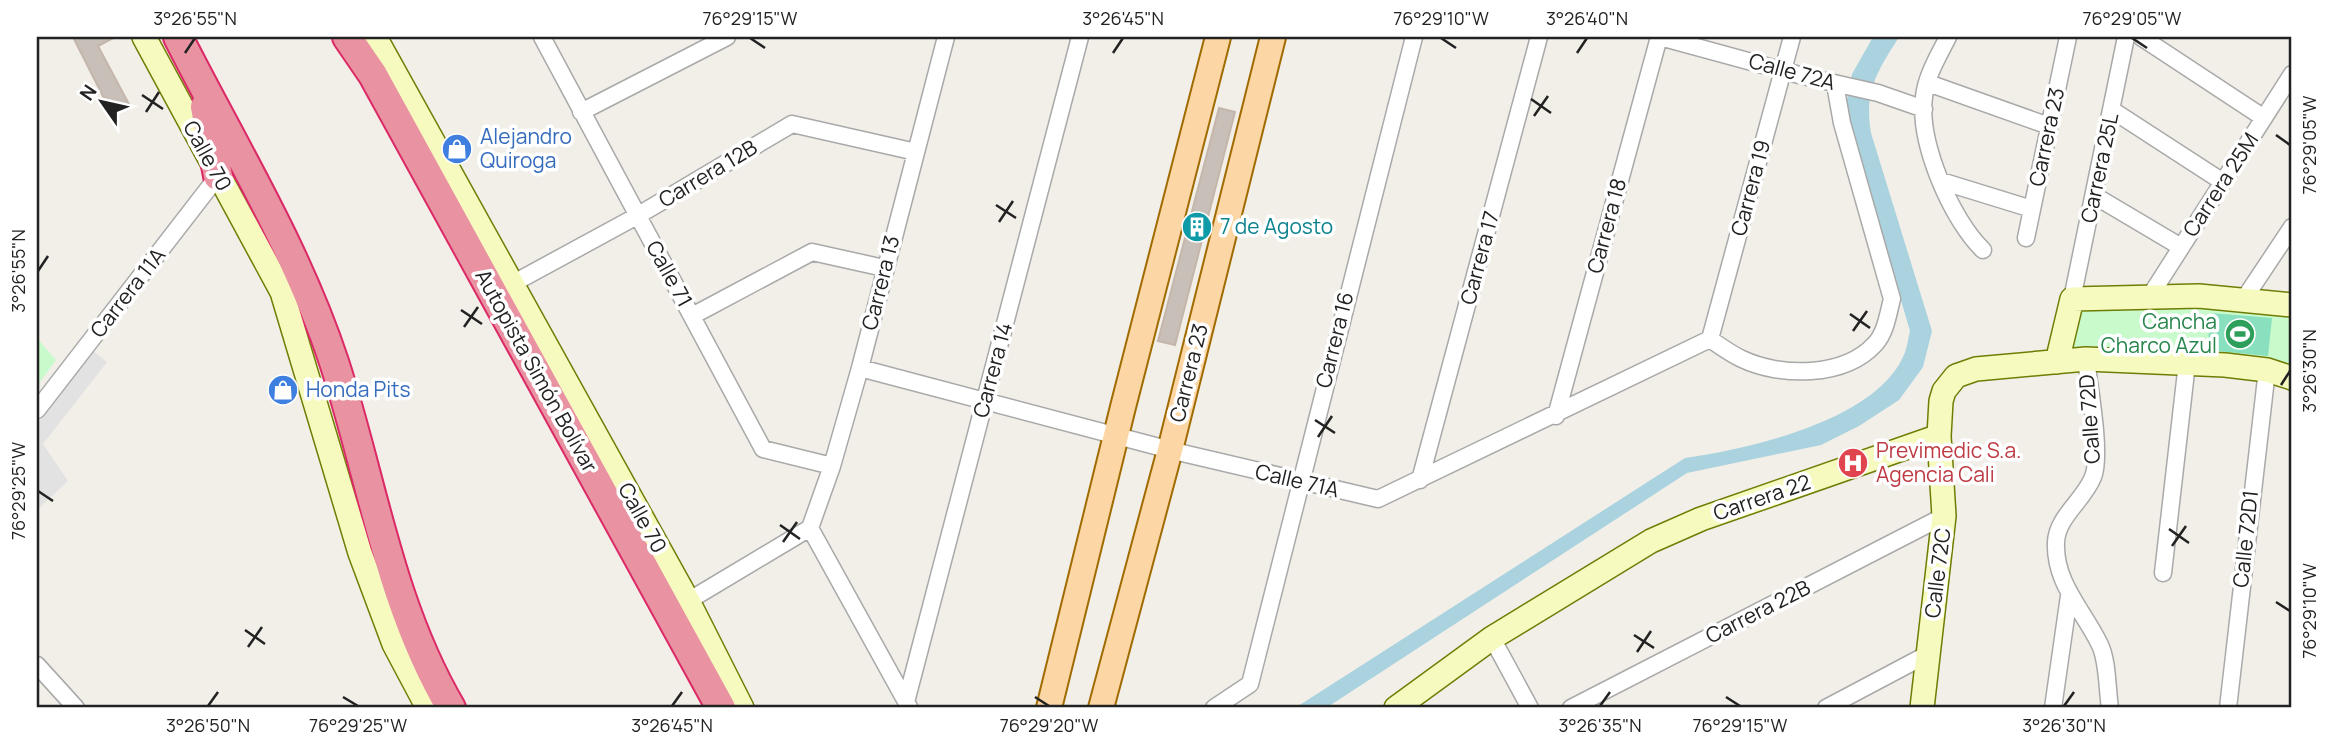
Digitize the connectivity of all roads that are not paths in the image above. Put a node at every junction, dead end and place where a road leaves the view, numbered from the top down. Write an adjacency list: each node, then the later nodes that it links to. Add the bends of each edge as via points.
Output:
1 (144, 37): 32 (street, Calle 70)
2 (178, 37): 23 (highway)
3 (346, 37): 77 (highway, Autopista Simón Bolívar, via 373,75 708,682)
4 (361, 37): 20 (highway)
5 (375, 37): 20 (street, Calle 70)
6 (541, 37): 28 (street, Calle 71)
7 (727, 37): 28 (street)
8 (946, 37): 31 (street, Carrera 13)
9 (1080, 37): 56 (street, Carrera 14)
10 (1218, 37): 59 (main road)
11 (1273, 37): 61 (main road, Carrera 23)
12 (1414, 37): 64 (street, Carrera 16)
13 (1539, 37): 63 (street, Carrera 17)
14 (1659, 37): 21 (street, Calle 72A); 58 (street, Carrera 18)
15 (1792, 37): 21 (street, Carrera 19)
16 (1948, 37): 24 (street)
17 (2126, 37): 27 (street, Carrera 25L)
18 (2141, 37): 29 (street)
19 (2063, 38): 30 (street, Carrera 23)
20 (391, 64): 43 (street, Calle 70)
21 (1783, 69): 25 (street, Calle 72A); 49 (street, Carrera 19)
22 (2292, 74): 29 (street, Carrera 25M)
23 (200, 80): 32 (highway); 76 (highway, via 302,276 334,362 381,538 412,630)
24 (1928, 83): 26 (street); 30 (street)
25 (1839, 85): 26 (street, Calle 72A); 49 (street, via 1842,123 1892,299 1876,344 1831,368 1791,372 1743,360)
26 (1924, 109): 33 (street)
27 (2112, 110): 34 (street); 35 (street, Carrera 25L)
28 (581, 112): 37 (street, Calle 71)
29 (2264, 118): 34 (street, Carrera 25M)
30 (2049, 126): 36 (street, Carrera 23)
31 (916, 152): 37 (street, Carrera 12B, via 792,124); 42 (street, Carrera 13)
32 (218, 176): 57 (street, Carrera 11A); 75 (street, Calle 70, via 282,292 360,553 394,644)
33 (1941, 181): 36 (street); 41 (street, via 1958,219)
34 (2223, 182): 40 (street, Carrera 25M)
35 (2095, 196): 40 (street); 45 (street, Carrera 25L)
36 (2032, 209): 39 (street, Carrera 23)
37 (637, 216): 43 (street, Carrera 12B); 48 (street, Calle 71)
38 (2292, 227): 46 (street)
39 (2026, 238)
40 (2181, 247): 44 (street, Carrera 25M)
41 (1983, 250)
42 (884, 268): 48 (street, via 812,252); 53 (street, Carrera 13)
43 (512, 285): 69 (street, Calle 70)
44 (2150, 296): 45 (street); 46 (street)
45 (2071, 299): 51 (street)
46 (2244, 299): 47 (street)
47 (2292, 305)
48 (692, 316): 62 (street, Calle 71, via 763,449)
49 (1710, 339): 58 (street, Calle 71A)
50 (2086, 359): 51 (street); 52 (street); 68 (street, Calle 72D, via 2095,474 2056,540)
51 (2057, 362): 60 (street, via 1976,369 1956,376 1944,391)
52 (2187, 363): 54 (street); 67 (street)
53 (860, 368): 56 (street, Calle 71A); 62 (street, Carrera 13)
54 (2267, 370): 55 (street); 88 (street, Calle 72D1)
55 (2292, 378)
56 (985, 402): 59 (street, Calle 71A); 73 (street, Carrera 14)
57 (37, 410)
58 (1556, 416): 63 (street, Calle 71A)
59 (1116, 435): 61 (street, Calle 71A); 78 (main road)
60 (1939, 436): 65 (street, Calle 72C); 70 (street, Carrera 22, via 1701,519 1651,541)
61 (1170, 450): 64 (street, Calle 71A); 79 (main road, Carrera 23)
62 (832, 466): 66 (street, Carrera 13)
63 (1420, 480): 64 (street, Calle 71A, via 1378,499)
64 (1299, 482): 80 (street, Carrera 16, via 1250,684)
65 (1944, 516): 71 (street, Calle 72C); 83 (street, Carrera 22B)
66 (810, 528): 69 (street); 73 (street)
67 (2162, 573)
68 (2069, 596): 86 (street); 87 (street, Calle 72D, via 2101,646)
69 (688, 601): 77 (street, Calle 70)
70 (1492, 638): 81 (street, Carrera 22); 82 (street)
71 (1928, 654): 84 (street); 85 (street, Calle 72C)
72 (37, 665): 74 (street)
73 (908, 705)
74 (76, 708)
75 (428, 708)
76 (451, 708)
77 (736, 708)
78 (1049, 708)
79 (1101, 708)
80 (1214, 708)
81 (1396, 708)
82 (1530, 708)
83 (1571, 708)
84 (1826, 708)
85 (1922, 708)
86 (2053, 708)
87 (2110, 708)
88 (2228, 708)

